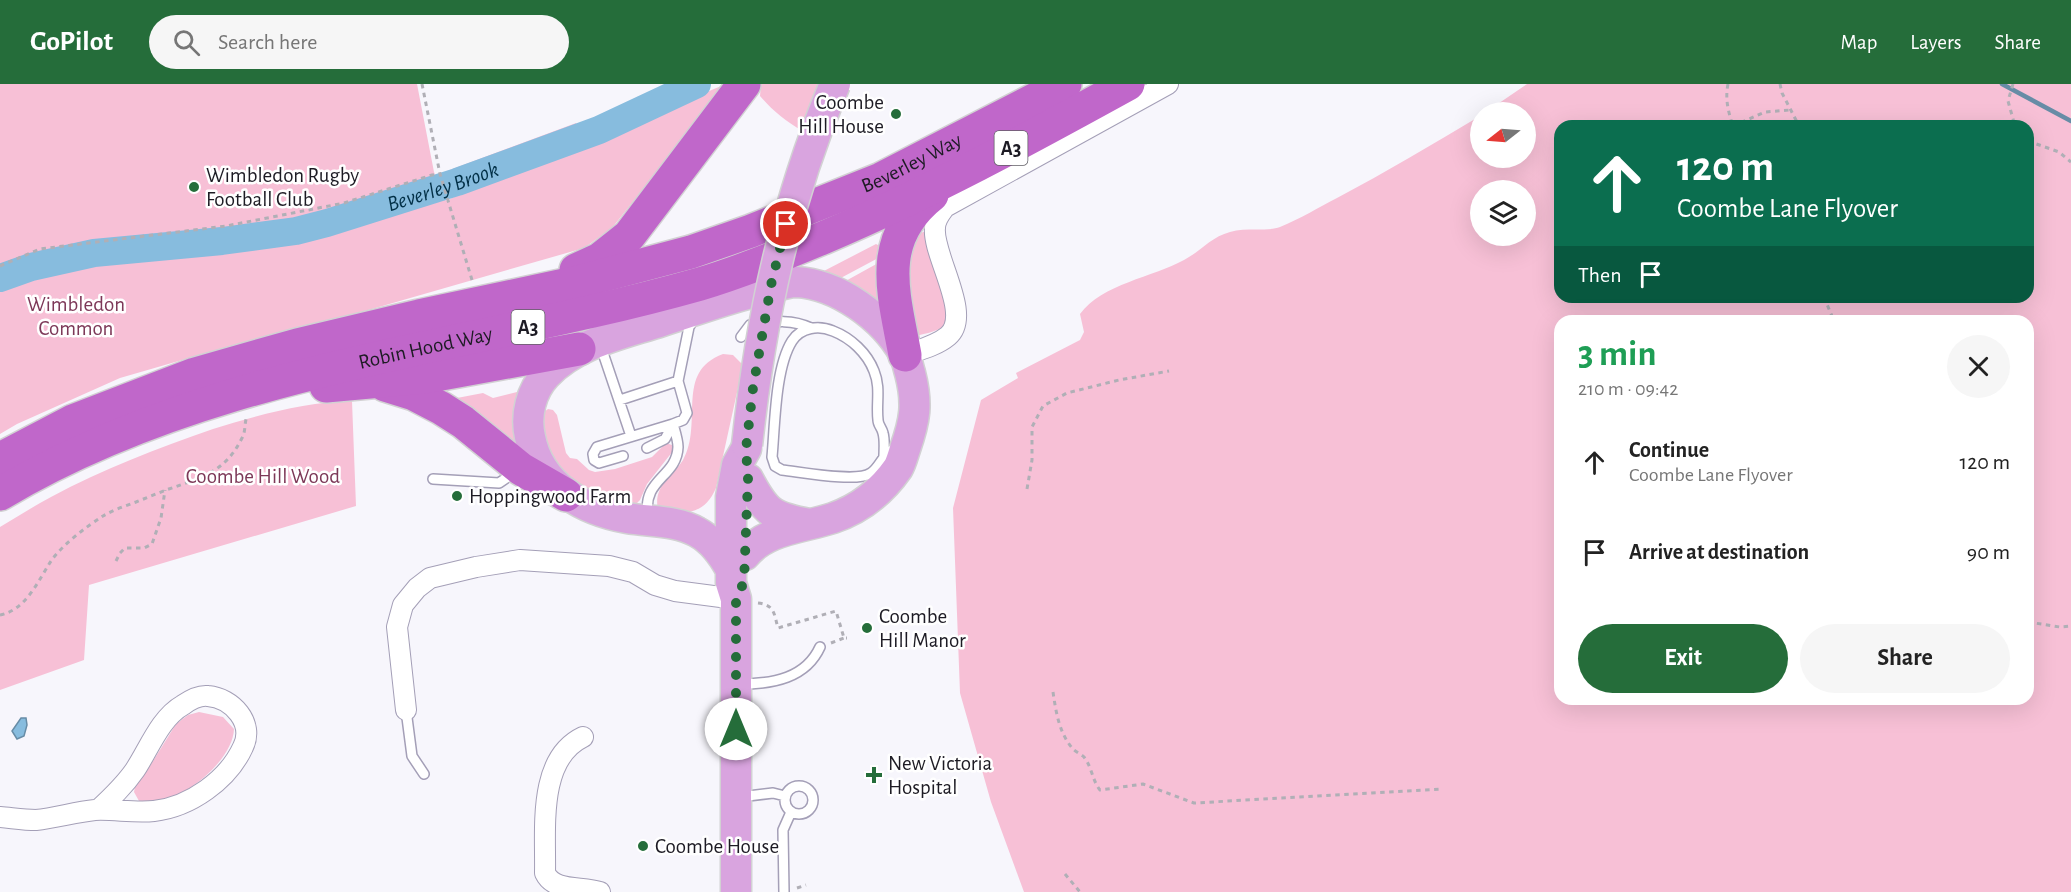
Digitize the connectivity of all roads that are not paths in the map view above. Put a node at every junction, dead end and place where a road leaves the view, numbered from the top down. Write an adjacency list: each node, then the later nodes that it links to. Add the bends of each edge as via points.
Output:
1 (744, 84): 10 (highway, via 696,156 633,231 600,259 568,273)
2 (835, 84): 29 (main road, bridge, via 780,244 762,330)
3 (1021, 84): 7 (highway, via 948,127)
4 (1065, 84): 7 (highway, Beverley Way / A3)
5 (1128, 84): 8 (highway, Beverley Way / A3)
6 (1168, 84): 16 (street, via 945,207 934,229 953,296 955,325 951,334)
7 (917, 162): 9 (highway, Beverley Way / A3)
8 (901, 211): 11 (highway, via 866,242); 16 (highway, via 892,284); 20 (highway, Robin Hood Way / A3, via 701,283 582,314 304,375)
9 (751, 231): 10 (highway, Robin Hood Way / A3, via 692,252 574,283)
10 (480, 293): 25 (highway, Robin Hood Way / A3, via 195,374 73,422)
11 (744, 294): 12 (main road); 16 (main road, via 794,282 818,286 867,310 885,327)
12 (701, 308): 15 (main road); 17 (lane, via 689,327)
13 (811, 328): 14 (lane, via 799,322 771,322 750,325); 26 (lane, via 828,329 846,337 871,364 879,388 878,422); 26 (lane, via 792,340 780,376 772,457 775,466 858,478)
14 (741, 337)
15 (585, 347): 18 (highway, via 489,367); 19 (lane, via 603,353); 27 (main road, via 561,361 536,389 528,416)
16 (905, 356): 26 (main road, via 913,384 914,425)
17 (678, 381): 19 (lane); 21 (lane, via 687,413 683,420)
18 (375, 382): 20 (highway, via 336,384); 27 (highway, via 414,394 441,408)
19 (620, 400): 22 (lane)
20 (156, 420): 30 (highway, Robin Hood Way / A3, via 85,449)
21 (673, 424): 22 (lane); 23 (lane, via 665,439); 32 (lane, via 677,454 649,493 647,507)
22 (632, 436): 24 (lane, via 597,447 592,454 599,463)
23 (647, 448)
24 (623, 456)
25 (0, 459)
26 (891, 462): 33 (main road, via 858,507)
27 (529, 463): 28 (lane, via 499,483); 31 (highway)
28 (433, 479)
29 (740, 488): 32 (main road, via 725,505 699,519); 33 (main road, via 782,519); 34 (main road)
30 (0, 494)
31 (566, 495): 32 (main road, via 602,512)
32 (662, 523): 34 (main road, via 695,530 708,538 724,558)
33 (809, 524): 34 (main road, via 754,544)
34 (738, 563): 35 (main road)
35 (745, 601): 37 (main road); 38 (street, via 675,591 609,566 531,560 430,578 403,605 397,627)
36 (820, 647): 37 (lane, via 803,670 772,681)
37 (736, 684): 42 (main road)
38 (406, 710): 40 (lane, via 412,756)
39 (583, 737): 46 (street, via 564,749 555,763 546,813 545,873 556,887)
40 (424, 774)
41 (785, 796): 42 (lane, via 773,793); 44 (lane, via 785,805); 44 (lane, via 795,787 811,794 813,803 808,811 800,815)
42 (736, 797): 47 (main road)
43 (98, 810): 43 (street, via 133,773 170,714 180,706 208,696 241,714 246,734 244,745 227,771 204,791 155,811); 45 (street, via 36,820)
44 (791, 812): 48 (lane, via 783,830)
45 (0, 817)
46 (600, 892)
47 (735, 892)
48 (784, 892)

